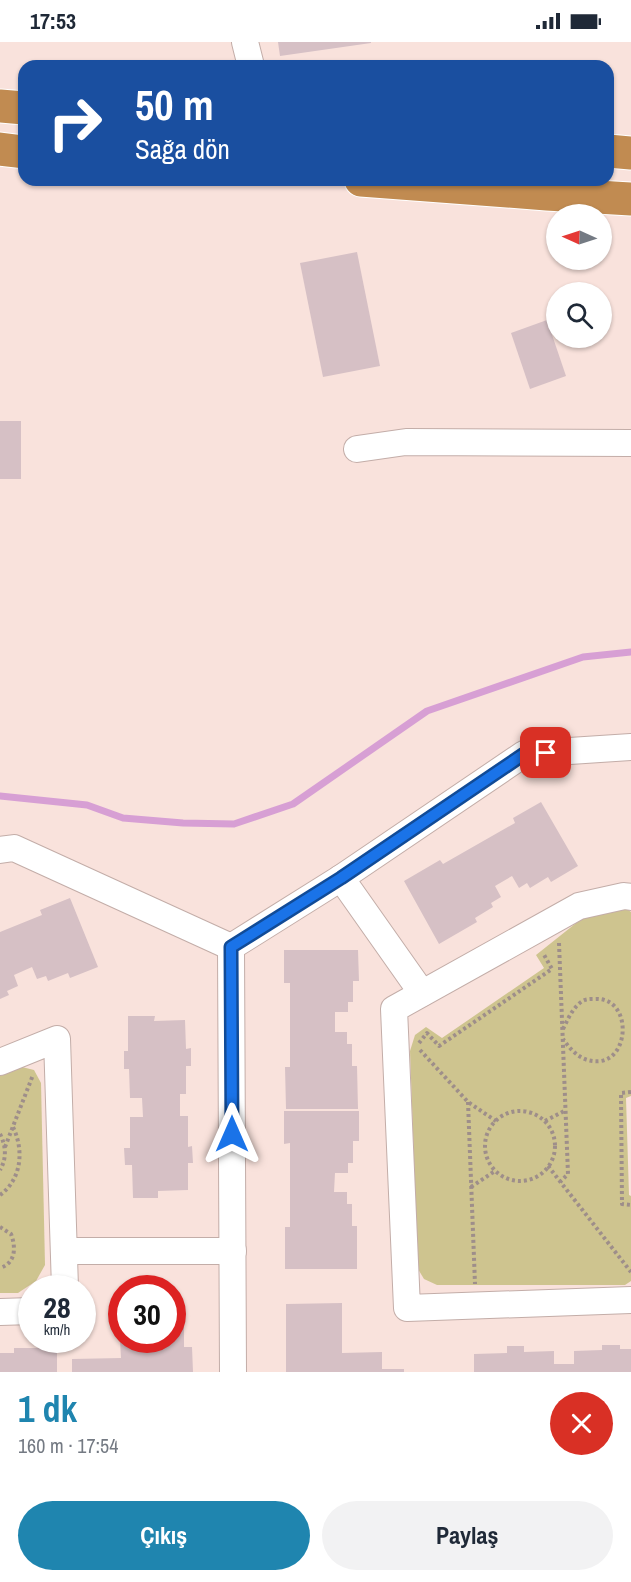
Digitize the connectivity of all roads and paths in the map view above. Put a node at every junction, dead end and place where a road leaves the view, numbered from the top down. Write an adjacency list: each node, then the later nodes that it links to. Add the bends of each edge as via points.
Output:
1 (245, 42): 2 (street)
2 (250, 60)
3 (0, 106): 4 (highway)
4 (18, 108)
5 (0, 149): 6 (highway)
6 (18, 151)
7 (614, 152): 8 (highway)
8 (631, 153)
9 (441, 186): 10 (highway)
10 (631, 199)
11 (631, 443): 12 (street, via 406,442)
12 (357, 449)
13 (631, 747): 15 (street, via 524,754)
14 (0, 850): 18 (street, via 14,848)
15 (341, 878): 18 (street); 19 (street)
16 (631, 897): 17 (street, via 579,906)
17 (558, 929): 19 (street); 20 (path); 25 (path, via 543,952 552,969 440,1046 427,1034 416,1049)
18 (231, 947): 41 (street)
19 (422, 993): 46 (street, via 394,1009 407,1308)
20 (562, 1030): 21 (path); 21 (path, via 583,1000 597,998 608,1000 623,1015 626,1029 625,1042 605,1060 582,1058)
21 (563, 1038): 26 (path)
22 (49, 1042): 23 (street); 29 (path); 40 (street, via 57,1039)
23 (0, 1062)
24 (631, 1092): 38 (path, via 621,1093 622,1204)
25 (468, 1102): 27 (path); 36 (path)
26 (566, 1110): 28 (path); 35 (path, via 568,1174)
27 (495, 1121): 28 (path, via 520,1110); 34 (path, via 485,1146)
28 (545, 1121): 32 (path, via 555,1146)
29 (13, 1126): 31 (path); 37 (path, via 21,1159 6,1191)
30 (0, 1134): 31 (path)
31 (5, 1147): 33 (path)
32 (548, 1166): 34 (path, via 533,1179 520,1181); 35 (path)
33 (0, 1170)
34 (495, 1171): 36 (path)
35 (560, 1182): 43 (path)
36 (471, 1187): 45 (path, via 475,1284)
37 (0, 1195)
38 (631, 1205)
39 (0, 1227): 42 (path, via 11,1234 15,1245 11,1261)
40 (64, 1251): 41 (street); 44 (street)
41 (232, 1251): 49 (street)
42 (0, 1269)
43 (631, 1272)
44 (65, 1275)
45 (486, 1284)
46 (631, 1300)
47 (18, 1311): 48 (street)
48 (0, 1312)
49 (233, 1372)

